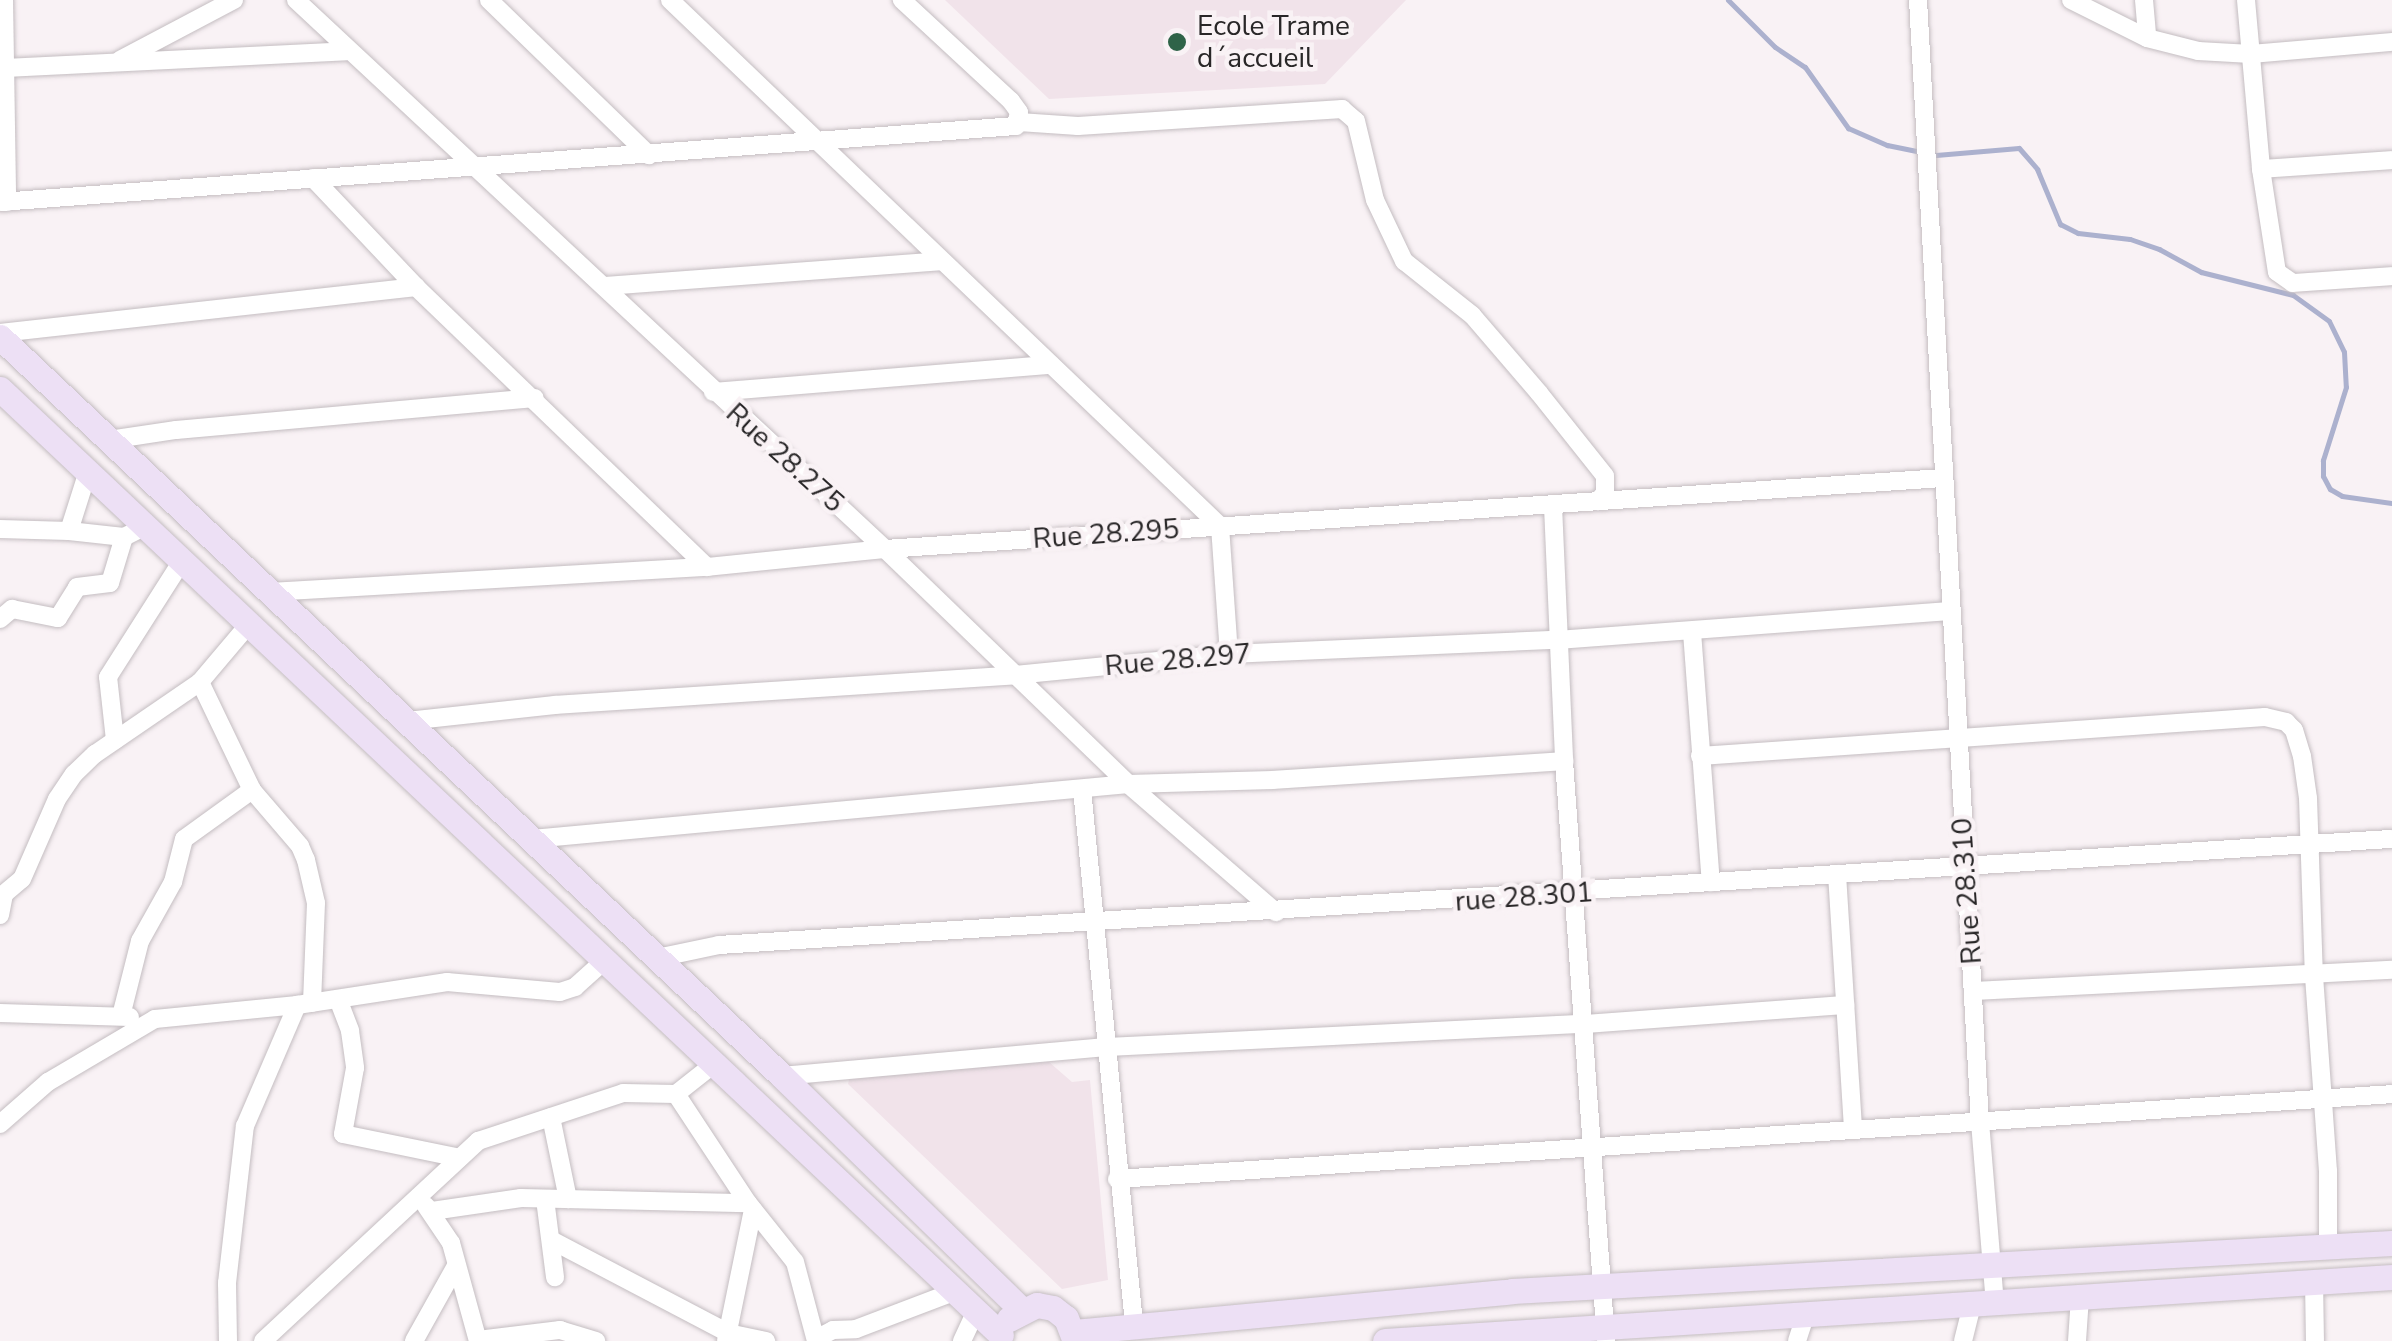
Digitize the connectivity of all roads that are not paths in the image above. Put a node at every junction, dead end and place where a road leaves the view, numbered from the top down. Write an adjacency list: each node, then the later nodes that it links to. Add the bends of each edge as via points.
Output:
1 (4, 0): 16 (street)
2 (234, 0): 15 (street)
3 (296, 0): 13 (street, Rue 28.275)
4 (489, 0): 19 (street)
5 (670, 0): 18 (street)
6 (902, 0): 17 (street, via 1004,93 1020,112)
7 (1918, 0): 36 (street, Rue 28.310)
8 (2071, 0): 11 (street)
9 (2144, 0): 11 (street)
10 (2246, 0): 14 (street)
11 (2147, 38): 14 (street, via 2198,51)
12 (2392, 42): 14 (street)
13 (347, 51): 15 (street); 21 (street, Rue 28.275)
14 (2251, 54): 22 (street)
15 (115, 63): 16 (street)
16 (6, 68): 24 (street)
17 (1019, 122): 18 (street, via 1013,128); 37 (street, via 1078,126 1342,109 1356,121 1376,200 1404,260 1472,315 1539,393 1605,476)
18 (820, 142): 19 (street); 25 (street)
19 (649, 155): 21 (street)
20 (2392, 160): 22 (street)
21 (471, 165): 23 (street); 27 (street, Rue 28.275)
22 (2261, 169): 26 (street, via 2272,263 2283,280)
23 (313, 178): 24 (street); 28 (street)
24 (3, 202)
25 (941, 261): 27 (street); 30 (street)
26 (2392, 276)
27 (604, 286): 32 (street, Rue 28.275)
28 (416, 287): 29 (street); 33 (street)
29 (0, 335): 34 (main road)
30 (1051, 365): 32 (street); 39 (street)
31 (0, 389): 35 (main road)
32 (712, 392): 43 (street, Rue 28.275)
33 (534, 398): 34 (street); 45 (street)
34 (110, 440): 46 (main road)
35 (88, 471): 41 (street); 42 (main road)
36 (1943, 478): 37 (street, Rue 28.295); 47 (street, Rue 28.310)
37 (1598, 502): 38 (street, Rue 28.295)
38 (1553, 506): 39 (street, Rue 28.295); 51 (street)
39 (1220, 526): 43 (street, Rue 28.295); 52 (street)
40 (0, 530): 41 (street)
41 (69, 531): 42 (street)
42 (135, 532): 44 (main road); 48 (street, via 110,583 78,587 58,618 12,610)
43 (885, 550): 45 (street, Rue 28.295); 53 (street, Rue 28.275)
44 (182, 561): 49 (main road); 57 (street, via 108,677)
45 (708, 567): 46 (street, Rue 28.295)
46 (270, 592): 55 (main road)
47 (1950, 611): 50 (street, Rue 28.297); 56 (street, Rue 28.310)
48 (0, 619)
49 (249, 624): 54 (street); 74 (main road)
50 (1692, 632): 51 (street, Rue 28.297); 58 (street)
51 (1556, 640): 52 (street, Rue 28.297); 59 (street)
52 (1229, 654): 53 (street, Rue 28.297)
53 (1015, 675): 55 (street, Rue 28.297, via 605,701); 60 (street, Rue 28.275)
54 (200, 682): 57 (street); 62 (street)
55 (407, 721): 64 (main road)
56 (1958, 736): 58 (street); 65 (street, via 2280,720 2294,730 2302,756); 66 (street, Rue 28.310)
57 (115, 740): 71 (street, via 56,798 22,878 4,894)
58 (1700, 756): 68 (street)
59 (1564, 761): 60 (street); 69 (street)
60 (1128, 784): 61 (street); 70 (street, Rue 28.275)
61 (1082, 789): 64 (street); 72 (street)
62 (252, 790): 79 (street, via 306,860 316,903); 82 (street, via 184,838 173,882 140,941)
63 (2392, 839): 65 (street, rue 28.301)
64 (532, 840): 73 (main road)
65 (2308, 846): 66 (street, rue 28.301); 76 (street)
66 (1965, 864): 67 (street, rue 28.301); 77 (street, Rue 28.310)
67 (1837, 874): 68 (street, rue 28.301); 80 (street)
68 (1711, 882): 69 (street, rue 28.301)
69 (1576, 894): 70 (street, rue 28.301); 84 (street)
70 (1276, 912): 72 (street, rue 28.301)
71 (0, 916)
72 (1097, 924): 73 (street, rue 28.301, via 718,945); 85 (street)
73 (658, 958): 87 (main road)
74 (605, 960): 78 (street, via 560,992 446,982); 86 (main road)
75 (2392, 970): 76 (street)
76 (2314, 976): 77 (street); 90 (street)
77 (1974, 992): 92 (street, Rue 28.310)
78 (338, 999): 79 (street); 96 (street, via 355,1068 343,1134)
79 (305, 1004): 83 (street); 124 (street, via 245,1126 227,1283)
80 (1845, 1005): 84 (street); 94 (street)
81 (0, 1013): 82 (street)
82 (121, 1016): 83 (street)
83 (155, 1018): 93 (street, via 48,1082)
84 (1584, 1024): 85 (street); 95 (street)
85 (1106, 1048): 87 (street); 97 (street)
86 (714, 1064): 88 (street); 111 (main road)
87 (782, 1076): 114 (main road)
88 (676, 1094): 91 (street, via 623,1093); 101 (street)
89 (2392, 1094): 90 (street)
90 (2322, 1099): 92 (street); 104 (street)
91 (551, 1117): 96 (street, via 478,1141); 99 (street)
92 (1980, 1122): 94 (street); 106 (street, Rue 28.310)
93 (0, 1124)
94 (1853, 1130): 95 (street)
95 (1590, 1147): 97 (street); 110 (street)
96 (460, 1158): 100 (street)
97 (1117, 1178): 116 (street)
98 (545, 1199): 99 (street); 100 (street); 102 (street)
99 (568, 1199): 101 (street)
100 (425, 1205): 105 (street, via 451,1242); 125 (street)
101 (751, 1207): 119 (street); 123 (street, via 801,1273)
102 (552, 1241): 107 (street); 119 (street)
103 (2392, 1243): 104 (main road)
104 (2328, 1247): 106 (main road)
105 (456, 1266): 122 (street); 126 (street)
106 (1991, 1268): 110 (main road); 113 (street, Rue 28.310)
107 (555, 1277)
108 (2392, 1277): 109 (main road)
109 (2314, 1280): 112 (main road); 133 (street)
110 (1600, 1287): 116 (main road); 118 (street)
111 (951, 1293): 115 (main road); 123 (street)
112 (2080, 1298): 113 (main road); 132 (street)
113 (1983, 1305): 117 (main road); 131 (street, Rue 28.310)
114 (1021, 1309): 120 (main road, via 1053,1308); 121 (main road)
115 (975, 1313): 121 (main road); 129 (street)
116 (1134, 1324): 120 (main road)
117 (1801, 1328): 118 (main road)
118 (1604, 1333): 130 (main road)
119 (727, 1337): 128 (street)
120 (1074, 1337)
121 (1000, 1338)
122 (478, 1340): 127 (street, via 560,1330)
123 (816, 1340)
124 (228, 1341)
125 (265, 1341)
126 (414, 1341)
127 (596, 1341)
128 (766, 1341)
129 (962, 1341)
130 (1386, 1341)
131 (1963, 1341)
132 (2078, 1341)
133 (2315, 1341)

